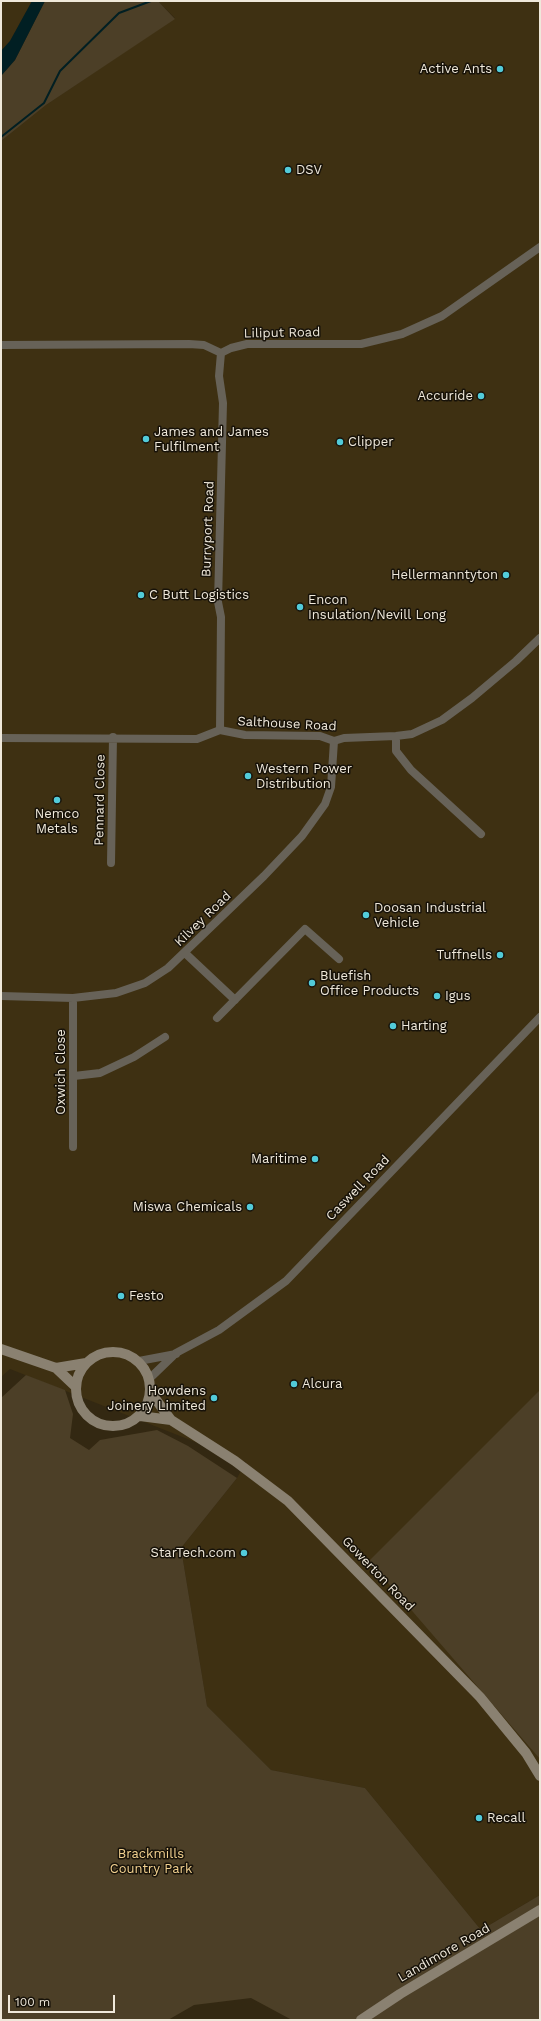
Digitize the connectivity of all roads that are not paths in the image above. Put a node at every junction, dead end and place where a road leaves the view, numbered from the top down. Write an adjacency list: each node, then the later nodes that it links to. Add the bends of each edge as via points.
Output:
1 (540, 247): 3 (street, Liliput Road, via 442,316 402,334 360,344 247,344)
2 (1, 345): 3 (street, via 189,344 204,345)
3 (220, 353): 5 (street, Burryport Road, via 219,376 223,403 218,602 221,617)
4 (540, 638): 6 (street, Salthouse Road, via 487,686 442,720 412,734)
5 (220, 730): 7 (street, Salthouse Road, via 197,739); 9 (street, Salthouse Road, via 245,736 320,736)
6 (396, 736): 9 (street, Salthouse Road, via 344,738); 10 (street, via 396,751 411,770)
7 (113, 737): 8 (street, Salthouse Road); 11 (street, Pennard Close)
8 (1, 738)
9 (334, 741): 12 (street, Kilvey Road, via 331,787 325,804 302,836)
10 (481, 834)
11 (111, 863)
12 (186, 953): 15 (street, Kilvey Road, via 157,976 130,989); 16 (street)
13 (339, 959): 16 (street, via 306,929)
14 (1, 996): 15 (street, Kilvey Road)
15 (72, 998): 20 (street, Oxwich Close)
16 (235, 1000): 18 (street)
17 (540, 1017): 23 (street, Caswell Road, via 286,1281 219,1330)
18 (217, 1018)
19 (164, 1038): 20 (street, via 134,1058 100,1073)
20 (74, 1076): 21 (street, Oxwich Close)
21 (73, 1147)
22 (1, 1349): 26 (street)
23 (176, 1353): 24 (street, Caswell Road); 27 (street, Caswell Road)
24 (139, 1362): 25 (street, via 118,1351 95,1356); 27 (street)
25 (86, 1363): 26 (street); 28 (street, via 78,1374)
26 (56, 1368): 28 (street)
27 (150, 1379): 29 (street)
28 (75, 1386): 30 (street, via 76,1398 81,1409 96,1422 117,1426 129,1423)
29 (150, 1393): 30 (street, via 147,1405); 31 (street, Gowerton Road)
30 (140, 1416): 31 (street, Gowerton Road)
31 (171, 1420): 32 (street, Gowerton Road, via 235,1461 288,1501 480,1697 526,1753)
32 (540, 1776)
33 (540, 1910): 34 (street, Landimore Road)
34 (361, 2020)

